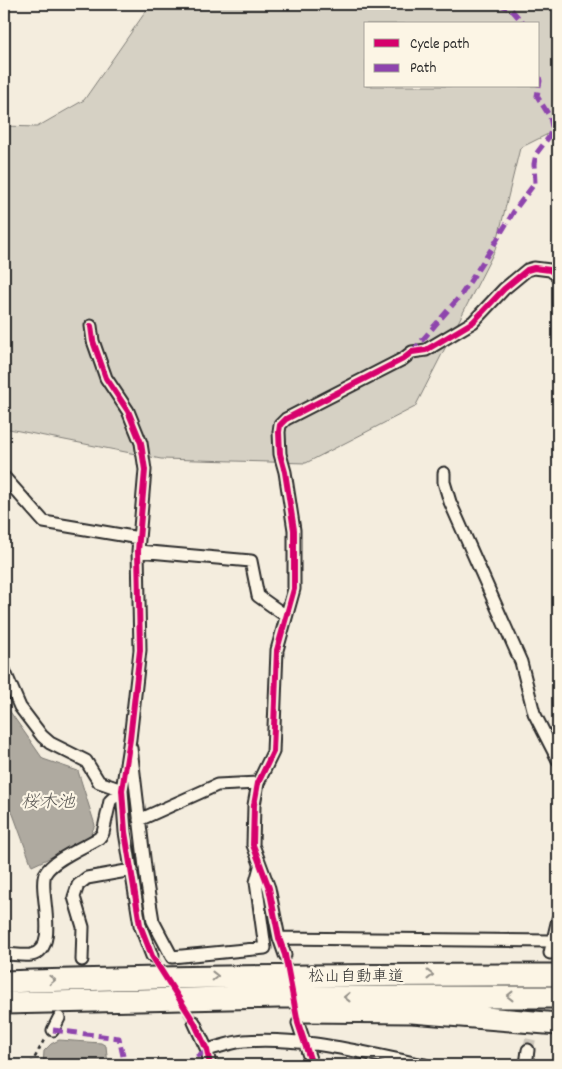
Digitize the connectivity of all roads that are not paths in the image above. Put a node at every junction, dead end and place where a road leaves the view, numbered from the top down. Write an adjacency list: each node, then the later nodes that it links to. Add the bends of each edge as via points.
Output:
1 (558, 276): 7 (street, via 550,270 528,270 504,289 473,322 426,350 412,352 280,425 280,454 286,472 294,530 294,589)
2 (91, 326): 5 (street, via 106,378 128,411 141,444 145,470)
3 (444, 473): 10 (street, via 450,502 521,662 534,713)
4 (4, 477): 5 (street, via 44,522)
5 (139, 538): 6 (street)
6 (138, 551): 7 (street, via 251,561 258,596); 9 (street, via 140,650)
7 (286, 616): 11 (street, via 277,650 273,752)
8 (4, 670): 12 (street, via 20,707 42,736 50,744 86,761 99,782)
9 (130, 739): 12 (street); 13 (street)
10 (558, 760)
11 (258, 783): 13 (street, via 217,785); 14 (street, via 253,845)
12 (122, 790): 15 (street); 18 (street, via 110,801 99,838 51,866 44,875 47,932 42,947 32,955)
13 (139, 820): 14 (street, via 153,921 172,957 265,948 256,882)
14 (260, 867): 17 (street, via 269,888)
15 (132, 870): 19 (street, via 140,925); 21 (street, via 87,878 78,885 74,897 83,928)
16 (558, 918): 17 (street, via 551,947)
17 (279, 938): 20 (street)
18 (4, 954)
19 (152, 956)
20 (285, 956)
21 (82, 960)
22 (558, 975): 23 (highway, 松山自動車道, one-way to 22, via 299,975)
23 (4, 982)
24 (558, 997): 25 (highway, 松山自動車道, one-way to 25, via 288,997)
25 (5, 1003): 29 (highway, via 119,1009 412,1012)
26 (59, 1018): 30 (street)
27 (194, 1022): 32 (street)
28 (298, 1023): 31 (street)
29 (558, 1024)
30 (53, 1030)
31 (304, 1043): 32 (street, via 242,1041); 35 (street); 36 (street)
32 (207, 1050): 34 (street)
33 (528, 1050): 37 (street)
34 (210, 1065)
35 (312, 1065)
36 (425, 1065)
37 (526, 1065)

